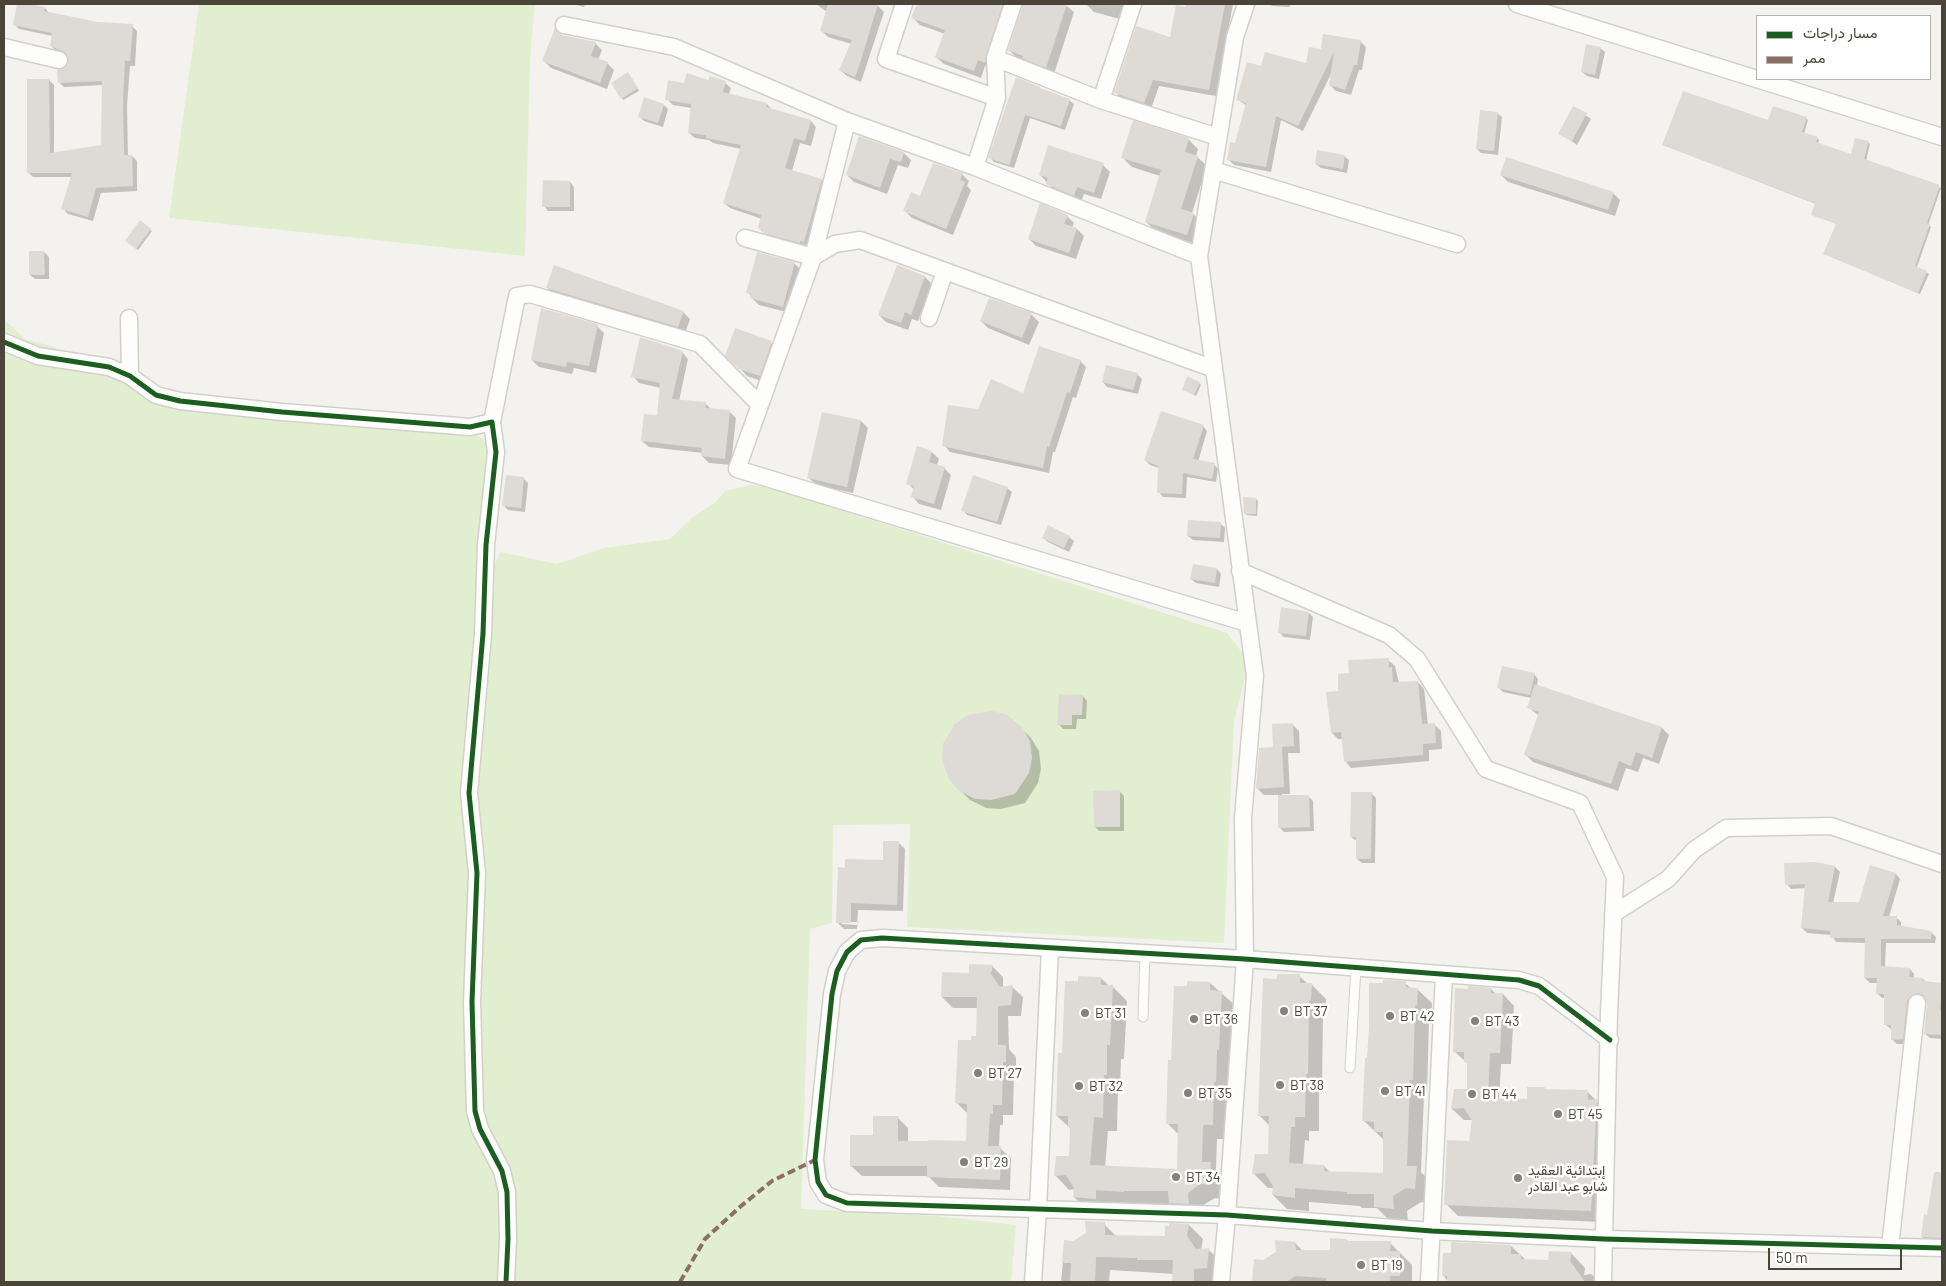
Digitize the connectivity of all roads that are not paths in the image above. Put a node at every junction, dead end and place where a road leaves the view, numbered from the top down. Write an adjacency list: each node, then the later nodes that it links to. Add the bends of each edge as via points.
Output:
1 (904, 4): 12 (street, via 886,60)
2 (1013, 4): 8 (street)
3 (1133, 4): 13 (street)
4 (1246, 4): 15 (street, via 1235,38)
5 (1517, 4): 10 (street)
6 (564, 25): 14 (street, via 674,47)
7 (4, 46): 9 (street)
8 (995, 58): 12 (street); 13 (street)
9 (59, 60)
10 (1756, 79)
11 (1760, 80): 16 (street)
12 (997, 98): 17 (street)
13 (1101, 100): 15 (street)
14 (847, 121): 17 (street); 22 (street)
15 (1218, 137): 18 (street)
16 (1942, 137)
17 (975, 167): 21 (street)
18 (1213, 170): 20 (street); 21 (street)
19 (745, 238): 22 (street)
20 (1457, 244)
21 (1199, 256): 27 (street)
22 (813, 257): 23 (street, via 835,244 860,240); 29 (street)
23 (945, 271): 25 (street); 27 (street)
24 (129, 318): 28 (street)
25 (929, 318)
26 (4, 342): 28 (street, via 38,356 109,367)
27 (1214, 369): 31 (street)
28 (130, 376): 30 (street, via 156,394 180,402 470,427)
29 (759, 404): 30 (street, via 700,344 530,294 517,296); 32 (street, via 737,469)
30 (492, 422): 50 (street, via 496,452 486,545 483,634 469,793 477,873 472,1002 475,1111 480,1129 502,1171 507,1192)
31 (1240, 571): 32 (street); 34 (street, via 1389,635 1417,659 1486,769 1580,803 1615,877)
32 (1247, 624): 37 (street, via 1254,676 1243,818)
33 (1942, 864): 34 (street, via 1831,826 1726,828 1694,850 1668,879)
34 (1613, 914): 42 (street)
35 (1050, 948): 36 (street); 44 (street); 44 (street, via 882,938 861,940 847,952 837,971 832,994 815,1160 818,1182 826,1195 847,1203)
36 (1145, 953): 37 (street); 41 (lane)
37 (1245, 959): 38 (street); 45 (street)
38 (1356, 968): 39 (street); 43 (lane)
39 (1444, 974): 42 (street, via 1520,980 1539,986); 46 (street)
40 (1917, 1004): 48 (street)
41 (1143, 1017)
42 (1610, 1040): 47 (street)
43 (1350, 1068)
44 (1038, 1209): 45 (street); 51 (street)
45 (1227, 1215): 46 (street); 52 (street)
46 (1432, 1231): 47 (street); 53 (street)
47 (1604, 1240): 48 (street); 54 (street)
48 (1890, 1247): 49 (street)
49 (1942, 1248)
50 (506, 1282)
51 (1033, 1282)
52 (1221, 1282)
53 (1429, 1282)
54 (1603, 1282)

